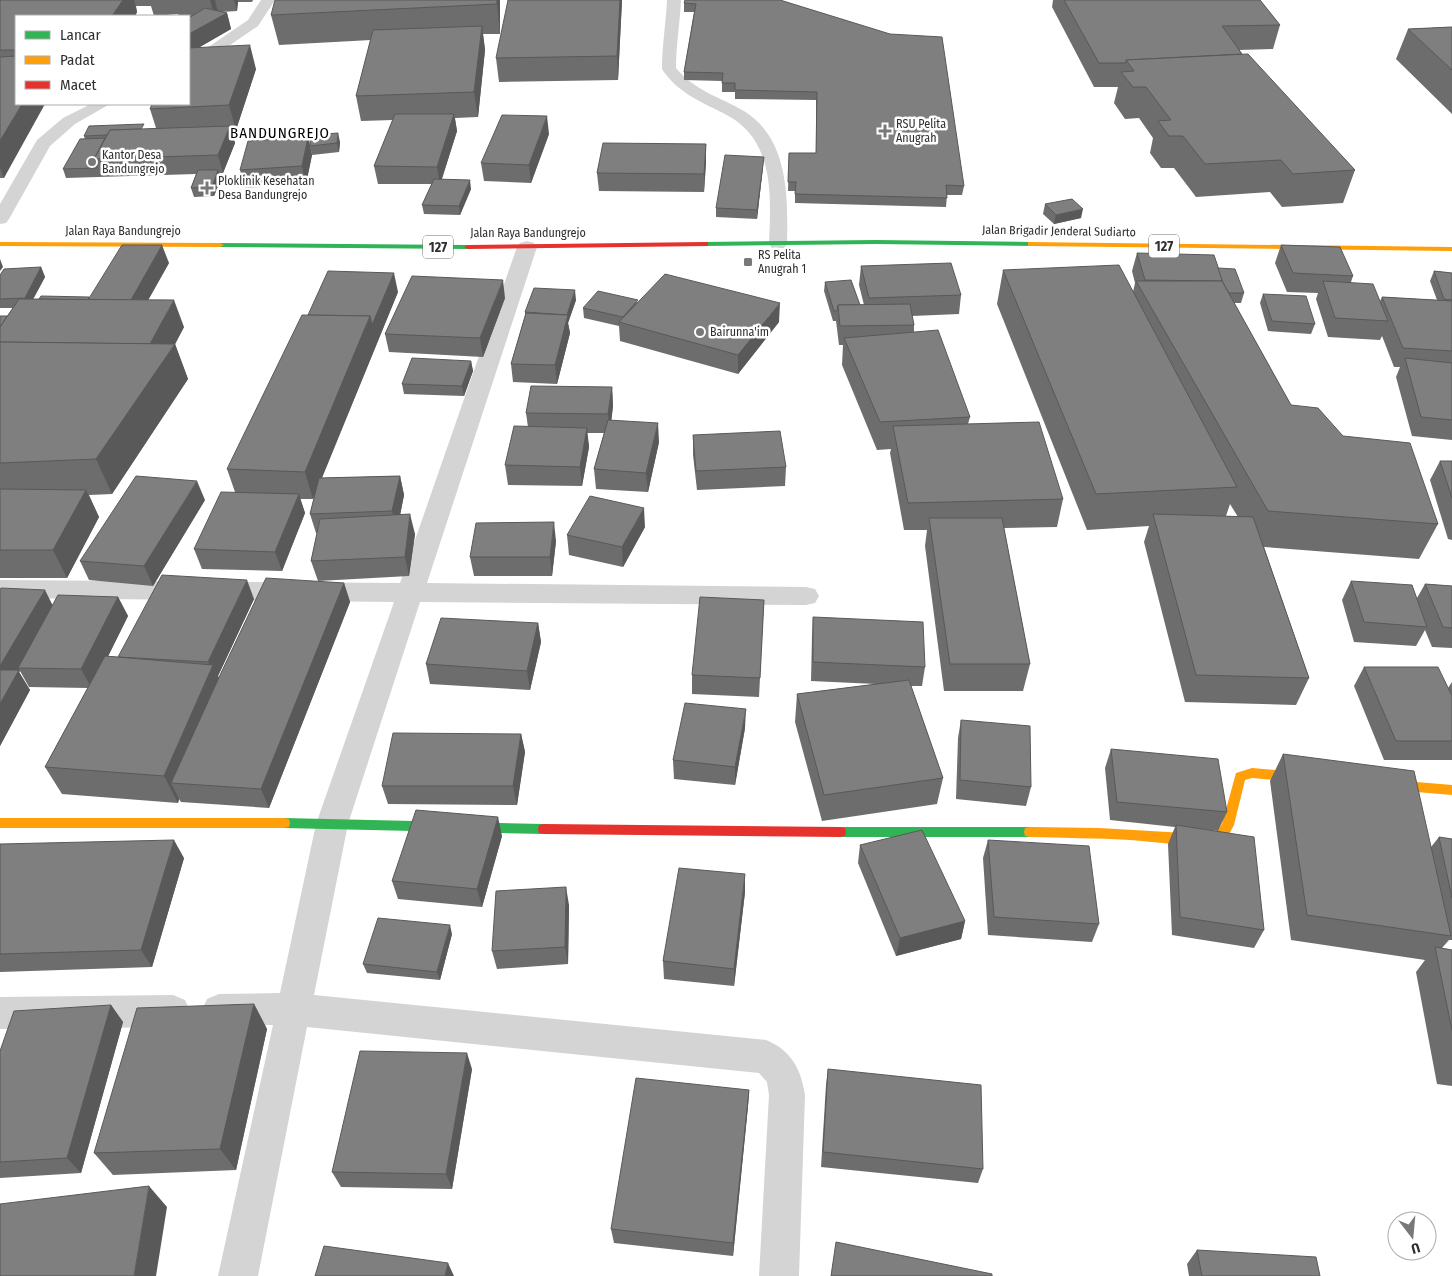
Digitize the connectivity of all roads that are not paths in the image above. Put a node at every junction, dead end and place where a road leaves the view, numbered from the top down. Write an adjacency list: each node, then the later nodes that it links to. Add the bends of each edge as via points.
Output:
1 (268, 0): 3 (lane, via 253,23 215,49)
2 (674, 0): 8 (lane, via 669,69 686,88 741,116 758,132 770,151 779,198)
3 (190, 61)
4 (100, 105): 5 (lane, via 69,121 43,143)
5 (0, 220)
6 (876, 242): 8 (main road, Jalan Raya Bandungrejo / 127); 10 (main road, Jalan Brigadir Jenderal Sudiarto / 127)
7 (0, 244): 9 (main road, Jalan Raya Bandungrejo / 127)
8 (778, 244): 9 (main road, Jalan Raya Bandungrejo / 127)
9 (527, 247): 12 (street)
10 (1452, 249)
11 (0, 589): 12 (street)
12 (411, 593): 13 (street); 18 (street)
13 (806, 596)
14 (1318, 779): 18 (main road, via 1245,774 1240,777 1231,816 1221,836 1202,839 1099,833 673,833)
15 (1366, 783): 16 (main road)
16 (1452, 790)
17 (0, 824): 18 (main road)
18 (332, 824): 19 (street)
19 (293, 1009): 20 (street); 21 (street); 22 (street, via 766,1057 777,1065 785,1078 787,1095)
20 (0, 1013)
21 (238, 1276)
22 (779, 1276)

